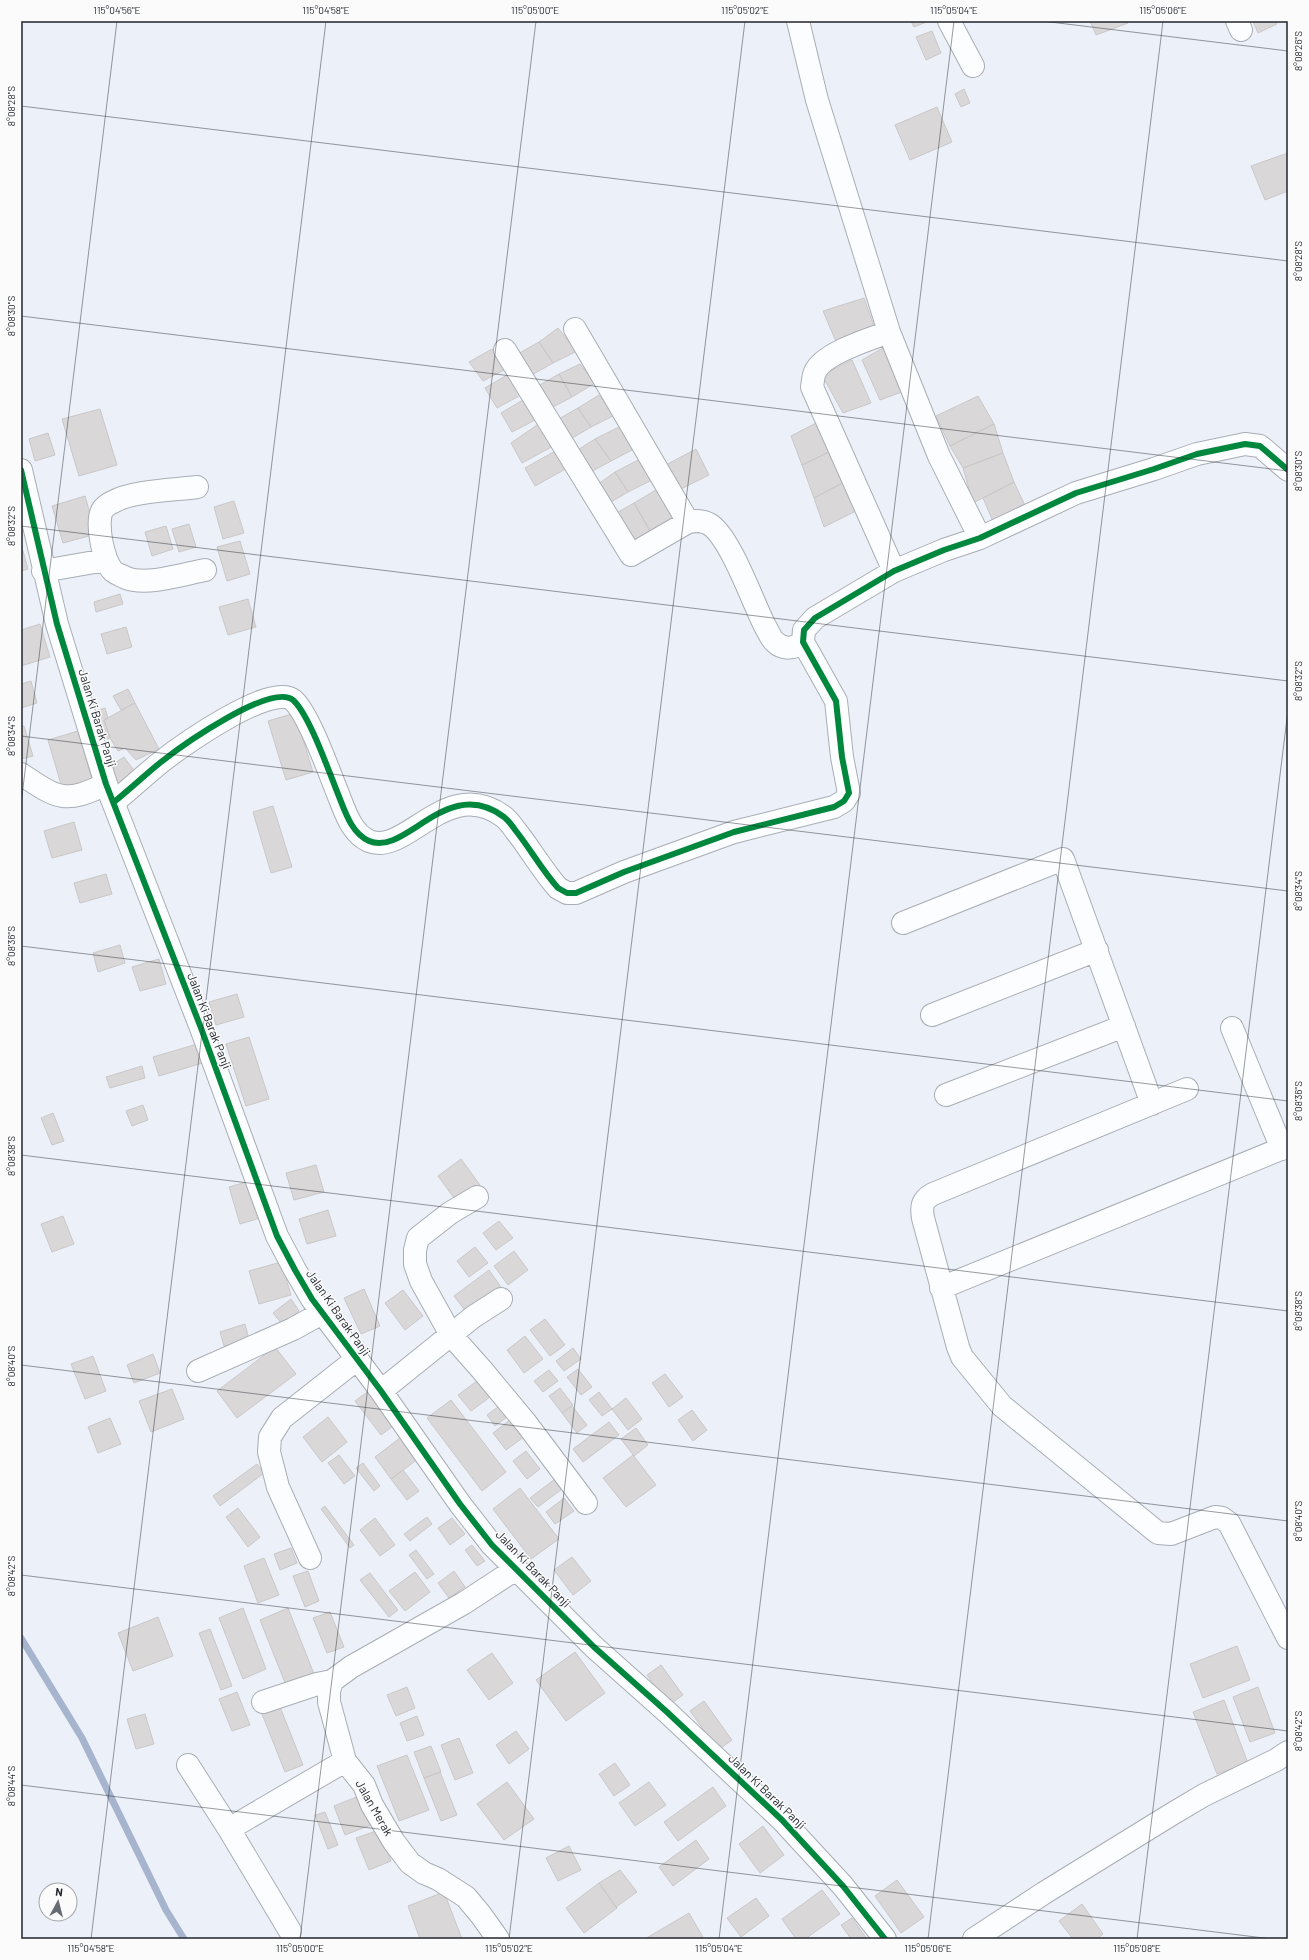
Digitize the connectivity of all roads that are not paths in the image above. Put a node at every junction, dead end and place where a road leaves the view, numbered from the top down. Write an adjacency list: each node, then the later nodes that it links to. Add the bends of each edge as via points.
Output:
1 (798, 21): 5 (street, via 817,100)
2 (949, 21): 3 (street)
3 (973, 66)
4 (574, 329): 10 (street)
5 (889, 332): 11 (street, via 939,456); 15 (street, via 823,361 815,371 812,387)
6 (504, 350): 10 (street, via 631,555)
7 (21, 470): 14 (street, Jalan Ki Barak Panji)
8 (1288, 470): 11 (street, via 1260,446 1246,444 1218,448 1076,493)
9 (197, 487): 12 (street, via 132,495 113,501 103,509 100,522)
10 (688, 522): 16 (street, via 699,520 710,525 721,538 733,555 760,617 774,642 786,648)
11 (980, 538): 15 (street, via 944,550)
12 (106, 560): 13 (street, via 113,571 128,579 170,577); 14 (street)
13 (205, 570)
14 (43, 571): 18 (street, Jalan Ki Barak Panji, via 72,675)
15 (894, 572): 16 (street, via 815,618 804,630)
16 (803, 642): 18 (street, via 836,701 849,794 844,801 834,808 820,812 734,832 624,872 576,893 567,893 558,888 506,818 489,807 476,804 443,811 392,841 370,842 359,835 352,826 309,724 292,700 282,696 269,697 203,732 160,763)
17 (21, 774): 18 (street, via 48,793 59,796)
18 (110, 793): 31 (street, Jalan Ki Barak Panji, via 278,1236 295,1270)
19 (903, 923): 20 (street, via 1064,859)
20 (1097, 950): 21 (street); 22 (street)
21 (932, 1015)
22 (1124, 1026): 25 (street); 26 (street)
23 (1232, 1028): 27 (street)
24 (1187, 1089): 26 (street)
25 (946, 1095)
26 (1152, 1104): 29 (street, via 926,1198 921,1206 922,1218)
27 (1285, 1147): 29 (street)
28 (477, 1197): 32 (street, via 432,1226 418,1238 415,1250 415,1264 421,1281)
29 (942, 1288): 39 (street, via 962,1357 996,1400 1158,1533 1171,1534 1215,1517 1229,1523)
30 (501, 1299): 32 (street)
31 (322, 1313): 33 (street, Jalan Ki Barak Panji); 34 (street, via 293,1329)
32 (451, 1335): 35 (street); 36 (street, via 521,1417)
33 (357, 1359): 35 (street, Jalan Ki Barak Panji); 37 (street, via 282,1418 270,1437 269,1452 278,1487)
34 (198, 1371)
35 (381, 1391): 38 (street, Jalan Ki Barak Panji, via 460,1504)
36 (586, 1503)
37 (310, 1558)
38 (516, 1569): 40 (street, via 464,1603 361,1660); 48 (street, Jalan Ki Barak Panji, via 594,1647 782,1820 843,1886)
39 (1288, 1638)
40 (332, 1681): 41 (street); 43 (street, Jalan Merak, via 329,1702)
41 (263, 1702)
42 (1288, 1752): 49 (street, via 1172,1814)
43 (345, 1761): 45 (street); 47 (street, Jalan Merak, via 364,1785 382,1823 410,1863 466,1897)
44 (188, 1765): 45 (street)
45 (229, 1829): 46 (street)
46 (290, 1930)
47 (498, 1939)
48 (885, 1939)
49 (974, 1939)

